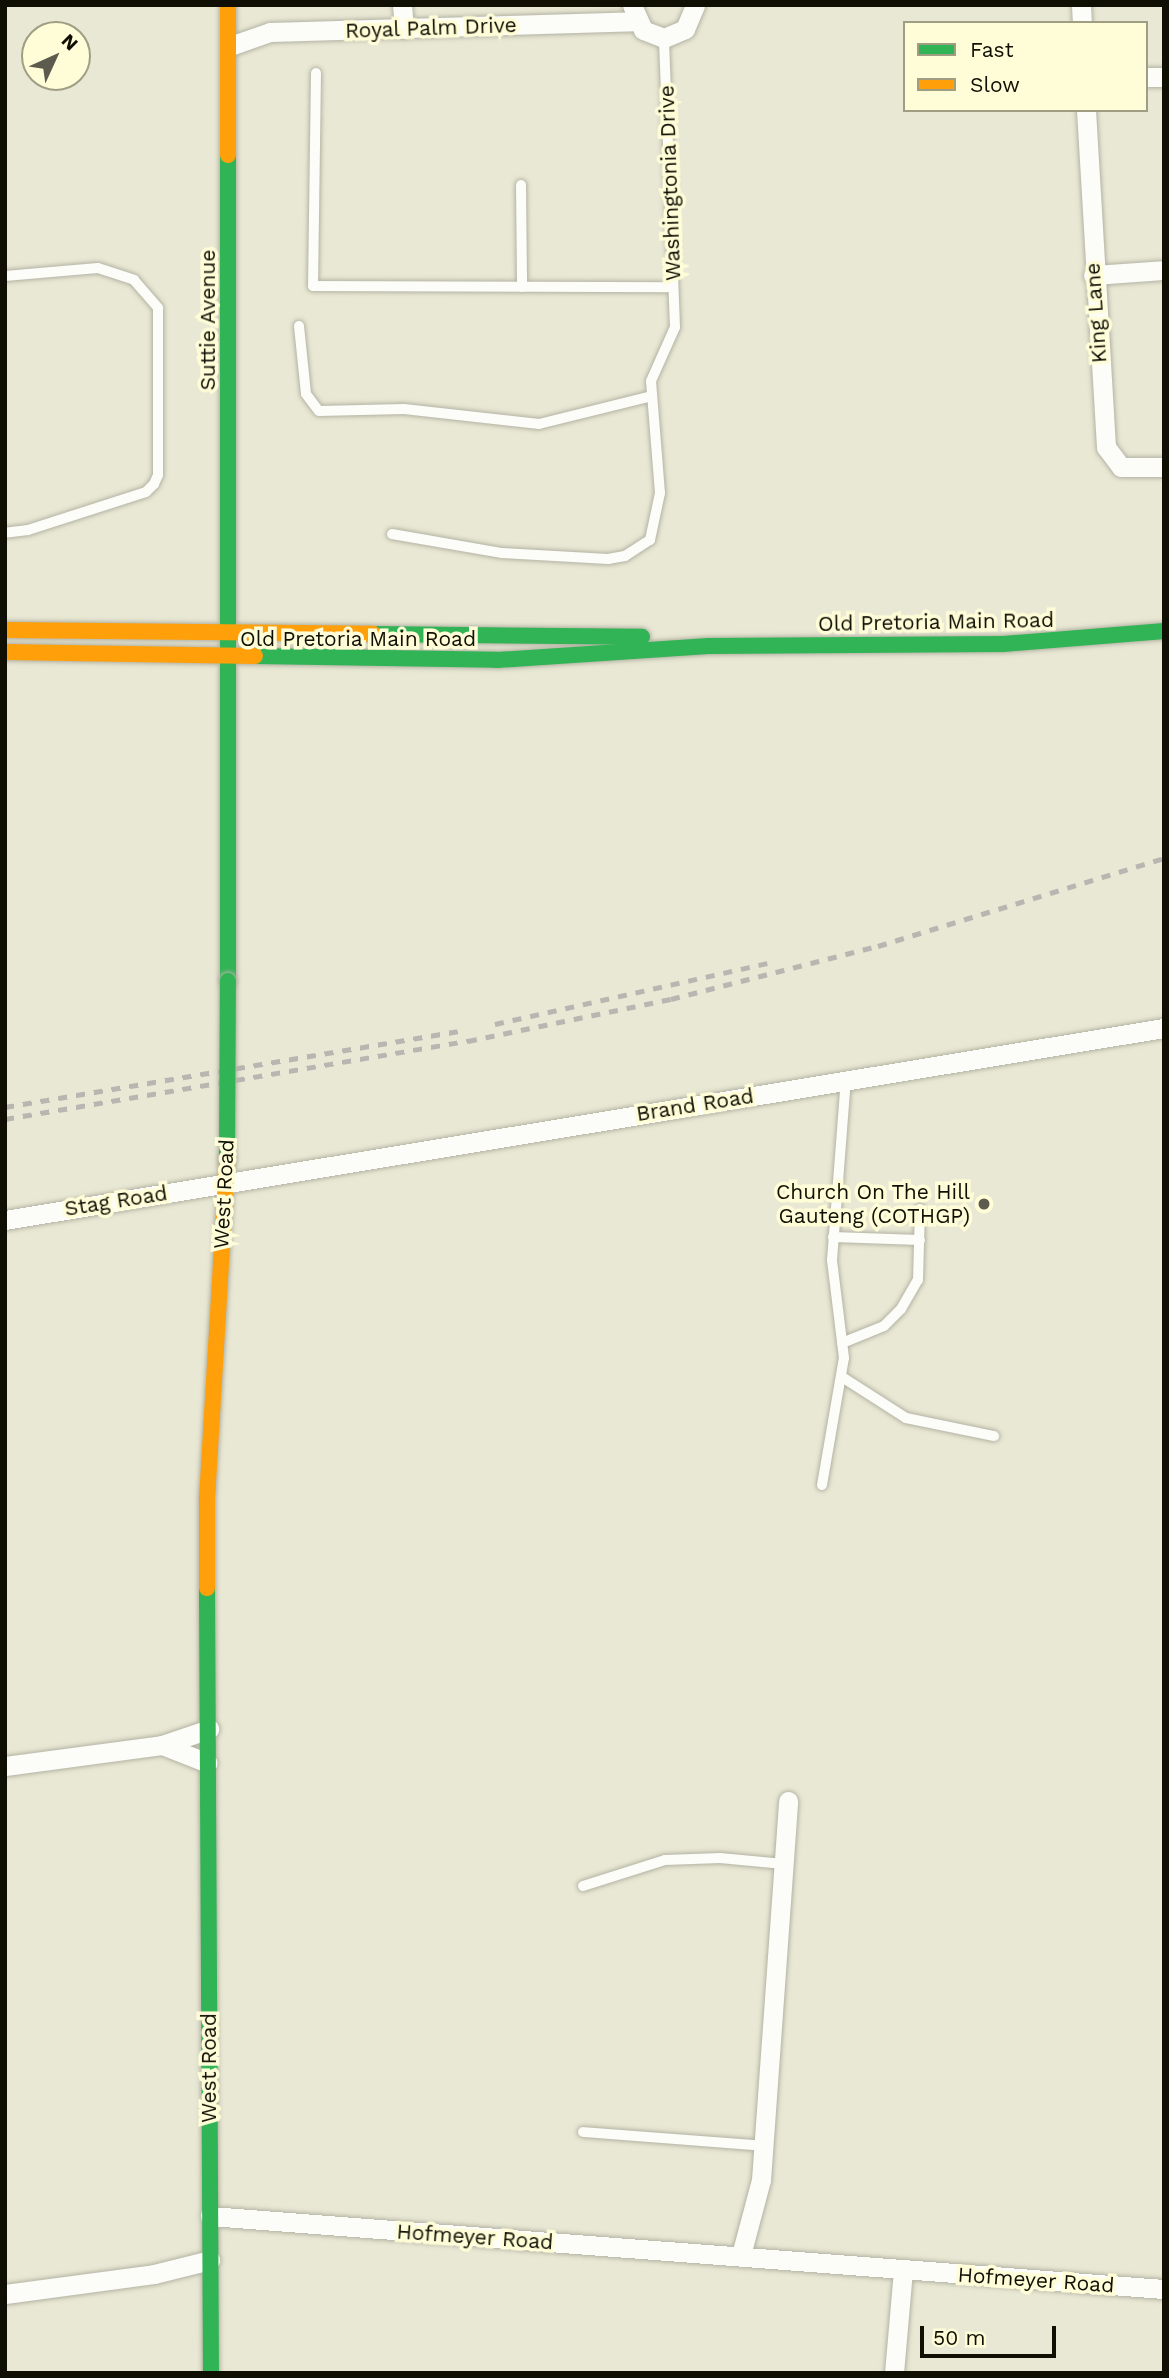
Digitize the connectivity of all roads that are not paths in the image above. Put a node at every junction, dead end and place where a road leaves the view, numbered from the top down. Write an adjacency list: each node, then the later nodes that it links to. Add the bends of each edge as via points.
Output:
1 (228, 5): 7 (street, Suttie Avenue)
2 (402, 5): 5 (street)
3 (695, 5): 6 (street, via 685,29)
4 (634, 13): 5 (street, Royal Palm Drive); 6 (street, via 648,33)
5 (404, 29): 7 (street, Royal Palm Drive, via 262,33)
6 (664, 38): 15 (lane, Washingtonia Drive)
7 (230, 46): 23 (street, Suttie Avenue)
8 (316, 74): 14 (lane, via 313,286)
9 (1086, 112): 12 (street, King Lane)
10 (521, 185): 14 (lane)
11 (1164, 270): 12 (street)
12 (1093, 275): 18 (street, King Lane, via 1106,447 1121,467)
13 (5, 276): 19 (lane, via 98,268 134,280 158,307 158,475 154,484 146,492)
14 (522, 287): 15 (lane)
15 (673, 287): 17 (lane, Washingtonia Drive, via 675,327 657,363)
16 (299, 326): 17 (lane, via 306,394 319,411 404,409 539,424)
17 (652, 396): 20 (lane, via 659,503 653,532 643,547 608,559 502,553)
18 (1164, 467)
19 (5, 533)
20 (392, 534)
21 (5, 630): 23 (street, Old Pretoria Main Road)
22 (1164, 631): 24 (street, Old Pretoria Main Road, via 1003,644)
23 (229, 634): 24 (street, Old Pretoria Main Road, via 637,637); 26 (street, Suttie Avenue)
24 (709, 646): 26 (street, Old Pretoria Main Road, via 497,660)
25 (5, 652): 26 (street, Old Pretoria Main Road)
26 (226, 659): 29 (street, West Road, bridge)
27 (1164, 1028): 28 (street, Brand Road)
28 (846, 1080): 29 (street, Brand Road); 32 (lane)
29 (227, 1183): 31 (street, Stag Road); 38 (street, West Road, via 207,1499)
30 (920, 1209): 33 (lane)
31 (5, 1220)
32 (833, 1237): 33 (lane); 34 (lane, via 833,1284)
33 (920, 1240): 34 (lane, via 918,1280 901,1309 884,1326)
34 (842, 1343): 35 (lane)
35 (842, 1377): 36 (lane, via 906,1418); 37 (lane)
36 (994, 1436)
37 (822, 1485)
38 (209, 1729): 39 (street); 40 (street, West Road)
39 (162, 1745): 40 (street); 41 (street)
40 (208, 1763): 47 (street, West Road)
41 (5, 1766)
42 (789, 1801): 43 (street)
43 (784, 1864): 44 (lane, via 741,1859 665,1860); 46 (street)
44 (583, 1886)
45 (583, 2132): 46 (lane)
46 (764, 2146): 48 (street, via 757,2203)
47 (210, 2216): 48 (street, Hofmeyer Road); 49 (street, West Road)
48 (741, 2255): 50 (street, Hofmeyer Road)
49 (210, 2260): 52 (street, via 154,2274); 53 (street, West Road)
50 (903, 2271): 51 (street, Hofmeyer Road); 54 (street)
51 (1164, 2289)
52 (5, 2294)
53 (211, 2373)
54 (894, 2373)

